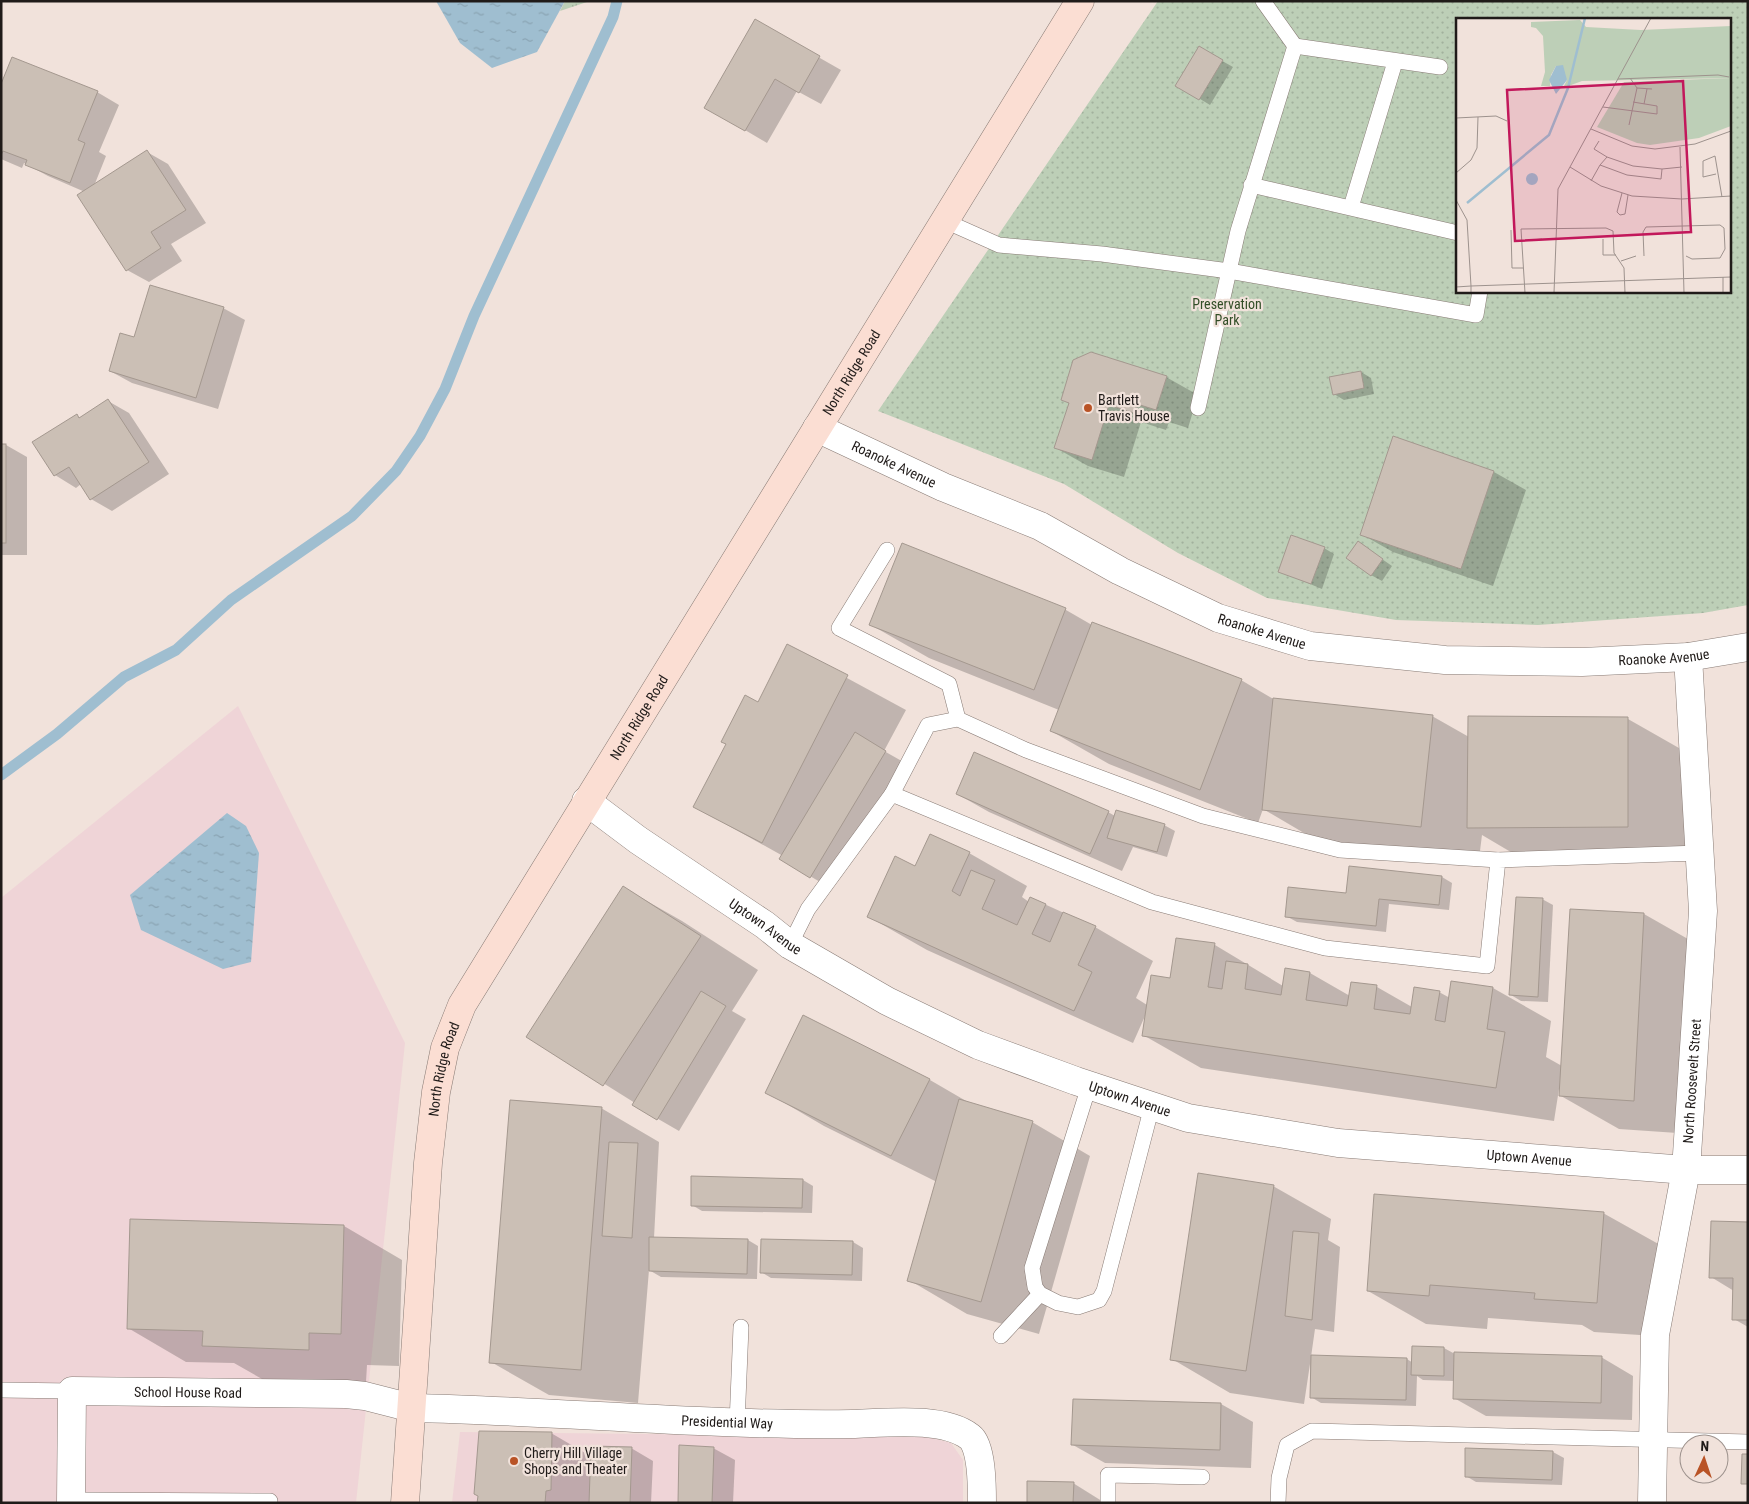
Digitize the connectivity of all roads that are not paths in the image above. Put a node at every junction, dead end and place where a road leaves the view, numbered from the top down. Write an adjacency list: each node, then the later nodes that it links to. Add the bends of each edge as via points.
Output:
1 (1080, 1): 8 (street, North Ridge Road)
2 (1263, 1): 3 (lane)
3 (1295, 46): 4 (lane); 6 (lane)
4 (1395, 62): 5 (lane); 7 (lane)
5 (1440, 67)
6 (1251, 185): 7 (lane); 10 (lane)
7 (1351, 207): 9 (lane)
8 (945, 221): 10 (lane, via 999,245 1102,254); 13 (street, North Ridge Road)
9 (1456, 232)
10 (1229, 272): 11 (lane, via 1476,315); 12 (lane)
11 (1480, 292)
12 (1198, 408)
13 (816, 428): 16 (street, Roanoke Avenue, via 943,487 1040,526 1218,618 1310,646 1445,660 1582,662); 19 (street, North Ridge Road)
14 (887, 550): 17 (lane, via 839,628 949,684)
15 (1748, 647): 16 (street, Roanoke Avenue)
16 (1688, 657): 20 (street, North Roosevelt Street)
17 (958, 719): 18 (lane, via 928,725); 21 (lane, via 1026,750 1213,819 1340,850)
18 (892, 794): 21 (lane, via 1152,902 1325,948 1487,966); 22 (lane, via 808,909)
19 (586, 801): 22 (street, Uptown Avenue); 32 (street, North Ridge Road, via 462,1005 445,1048 428,1163)
20 (1699, 854): 21 (lane); 25 (street, North Roosevelt Street, via 1702,911)
21 (1498, 860)
22 (790, 945): 23 (street, Uptown Avenue, via 888,1001 978,1045)
23 (1088, 1086): 24 (street, Uptown Avenue); 27 (lane, via 1032,1268 1035,1287)
24 (1152, 1106): 25 (street, Uptown Avenue, via 1188,1118 1338,1143); 27 (lane, via 1099,1300 1078,1307 1058,1303)
25 (1686, 1170): 26 (street, Uptown Avenue); 34 (street, North Roosevelt Street, via 1656,1335)
26 (1748, 1170)
27 (1040, 1294): 29 (lane)
28 (741, 1327): 33 (lane)
29 (1002, 1336)
30 (1, 1390): 31 (lane)
31 (72, 1391): 32 (street, School House Road, via 346,1394); 38 (street)
32 (412, 1408): 33 (street, Presidential Way); 39 (street, North Ridge Road)
33 (737, 1424): 40 (street, Presidential Way, via 913,1422 952,1428 972,1438 979,1452)
34 (1654, 1441): 35 (lane); 42 (lane, via 1312,1431 1287,1445 1279,1478); 43 (street, North Roosevelt Street)
35 (1748, 1442)
36 (1202, 1477): 41 (lane, via 1108,1475)
37 (270, 1500): 38 (lane)
38 (71, 1502)
39 (405, 1503)
40 (982, 1503)
41 (1108, 1503)
42 (1278, 1503)
43 (1652, 1503)

